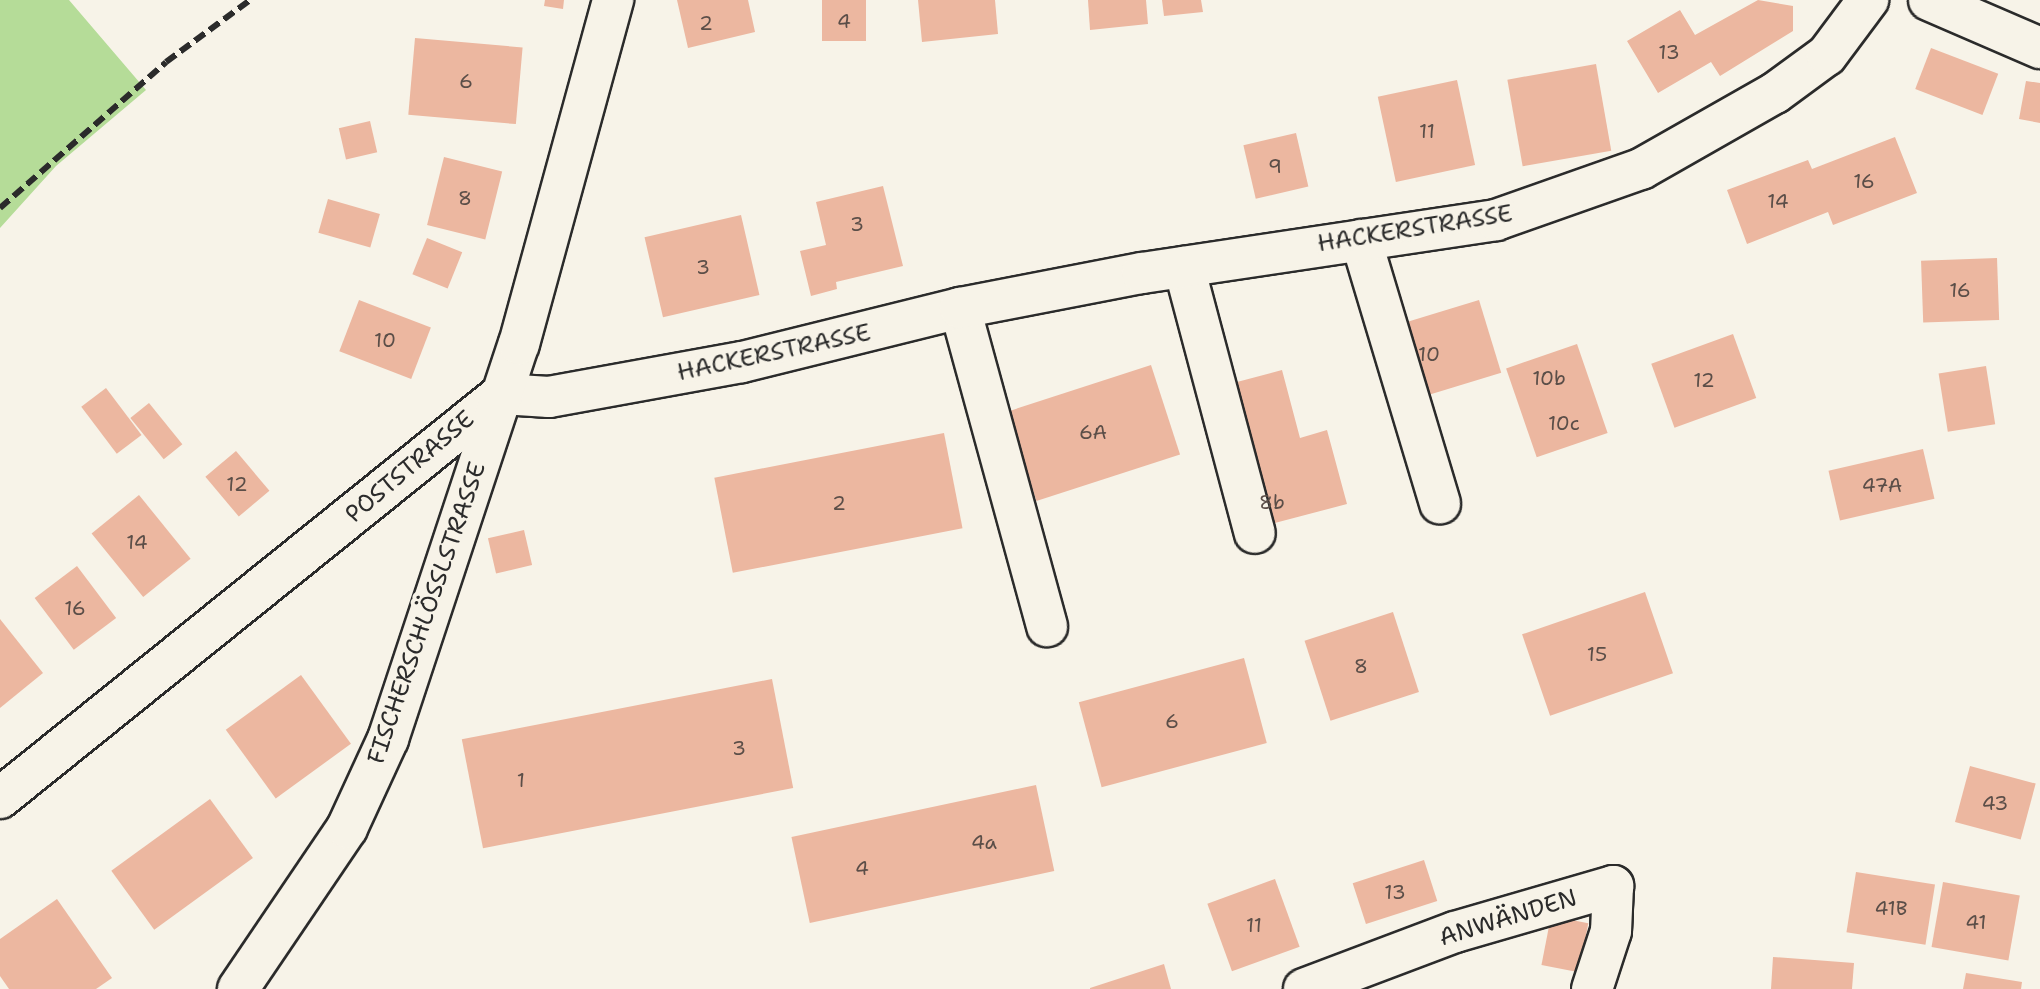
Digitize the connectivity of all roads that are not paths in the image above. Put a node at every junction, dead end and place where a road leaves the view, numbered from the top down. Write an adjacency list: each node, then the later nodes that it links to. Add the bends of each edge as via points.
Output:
1 (613, 0): 8 (street)
2 (1868, 0): 5 (street, HACKERSTRASSE, via 1827,55 1775,93 1641,169 1496,220)
3 (1929, 0): 4 (street)
4 (2040, 48)
5 (1361, 240): 6 (street, HACKERSTRASSE); 9 (street)
6 (1184, 267): 7 (street, HACKERSTRASSE); 10 (street)
7 (960, 308): 8 (street, HACKERSTRASSE, via 742,362 549,397); 11 (street)
8 (502, 394): 12 (street, POSTSTRASSE); 13 (street, FISCHERSCHLÖSSLSTRASSE, via 388,739 347,828)
9 (1440, 503)
10 (1255, 533)
11 (1047, 626)
12 (0, 798)
13 (238, 989)
14 (1304, 989): 15 (street, ANWÄNDEN, via 1455,932 1613,886 1611,931)
15 (1592, 989)

